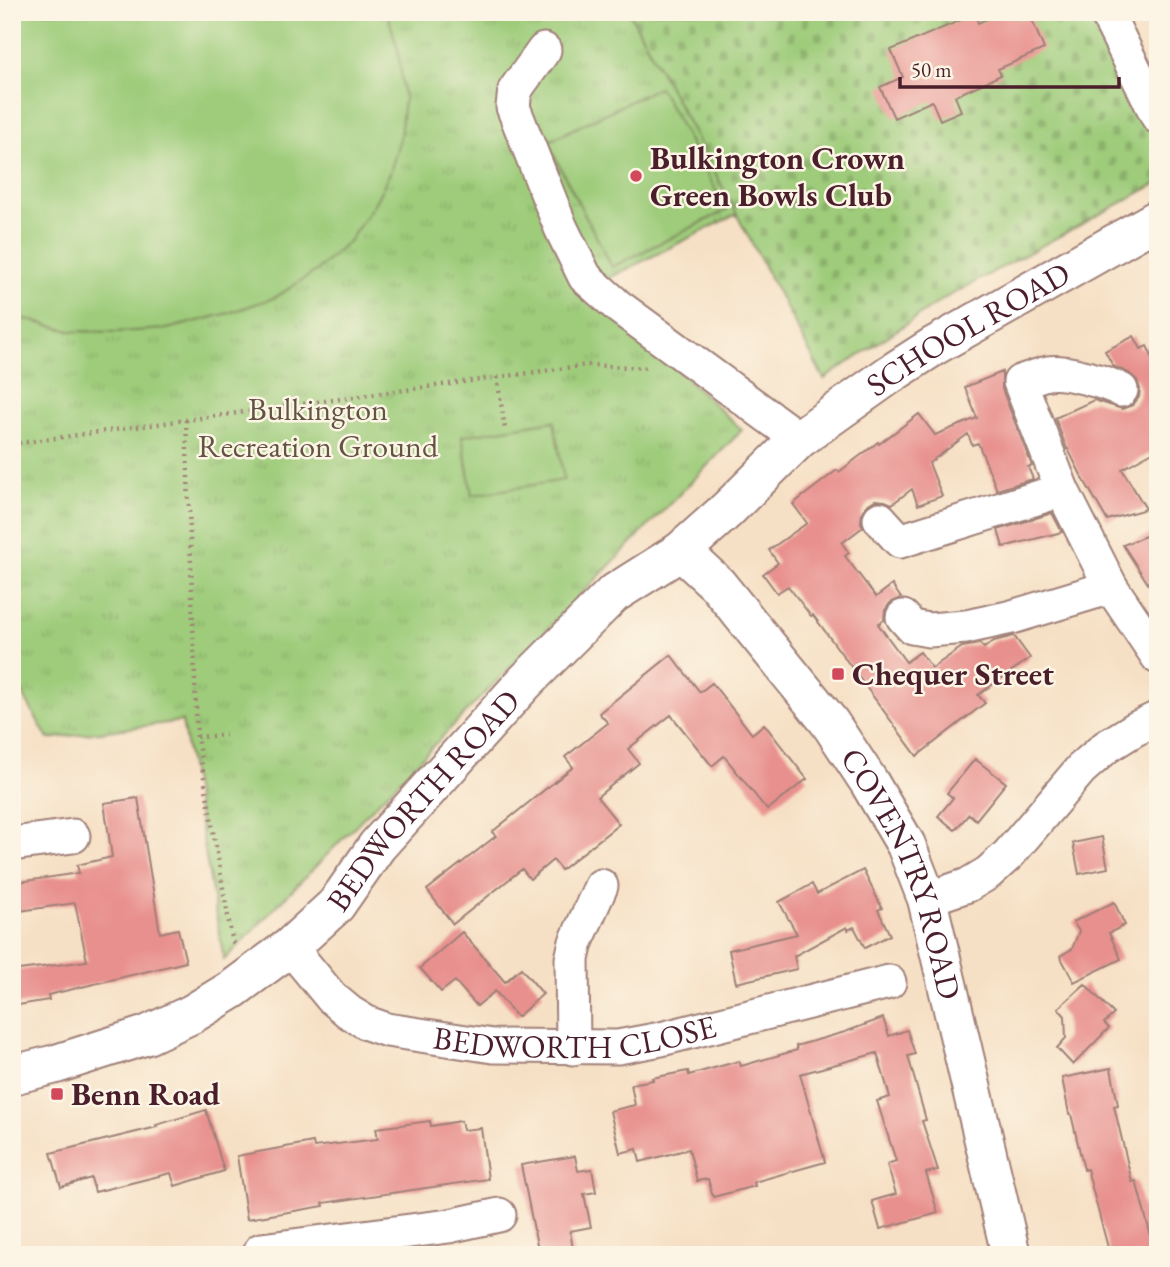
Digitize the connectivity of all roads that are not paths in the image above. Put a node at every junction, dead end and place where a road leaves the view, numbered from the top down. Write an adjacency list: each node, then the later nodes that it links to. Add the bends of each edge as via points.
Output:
1 (1106, 12): 3 (street)
2 (544, 50): 6 (street, via 514,90 513,107 585,277)
3 (1158, 117)
4 (1158, 219): 6 (main road, SCHOOL ROAD, via 934,346)
5 (1121, 390): 7 (street, via 1083,377 1050,373 1020,382)
6 (793, 445): 9 (main road, BEDWORTH ROAD)
7 (1062, 490): 8 (street, via 900,541); 10 (street)
8 (880, 519)
9 (681, 551): 17 (main road, COVENTRY ROAD, via 717,584 830,723 906,845); 18 (main road, BEDWORTH ROAD, via 613,594 524,683 377,845 336,905)
10 (1111, 587): 11 (street, via 1012,617); 12 (street)
11 (924, 633)
12 (1158, 657)
13 (1158, 718): 17 (street, via 1106,747 1080,769 988,873)
14 (73, 836): 15 (street)
15 (12, 844)
16 (601, 886): 20 (street, via 572,959)
17 (927, 899): 25 (main road, COVENTRY ROAD)
18 (290, 947): 20 (street, BEDWORTH CLOSE, via 331,997 367,1023 493,1046); 21 (main road, BEDWORTH ROAD, via 233,989 147,1035)
19 (889, 982): 20 (street, BEDWORTH CLOSE, via 661,1039 618,1047)
20 (573, 1048)
21 (12, 1075)
22 (499, 1215): 23 (street)
23 (452, 1240): 24 (street)
24 (261, 1250)
25 (1011, 1255)

